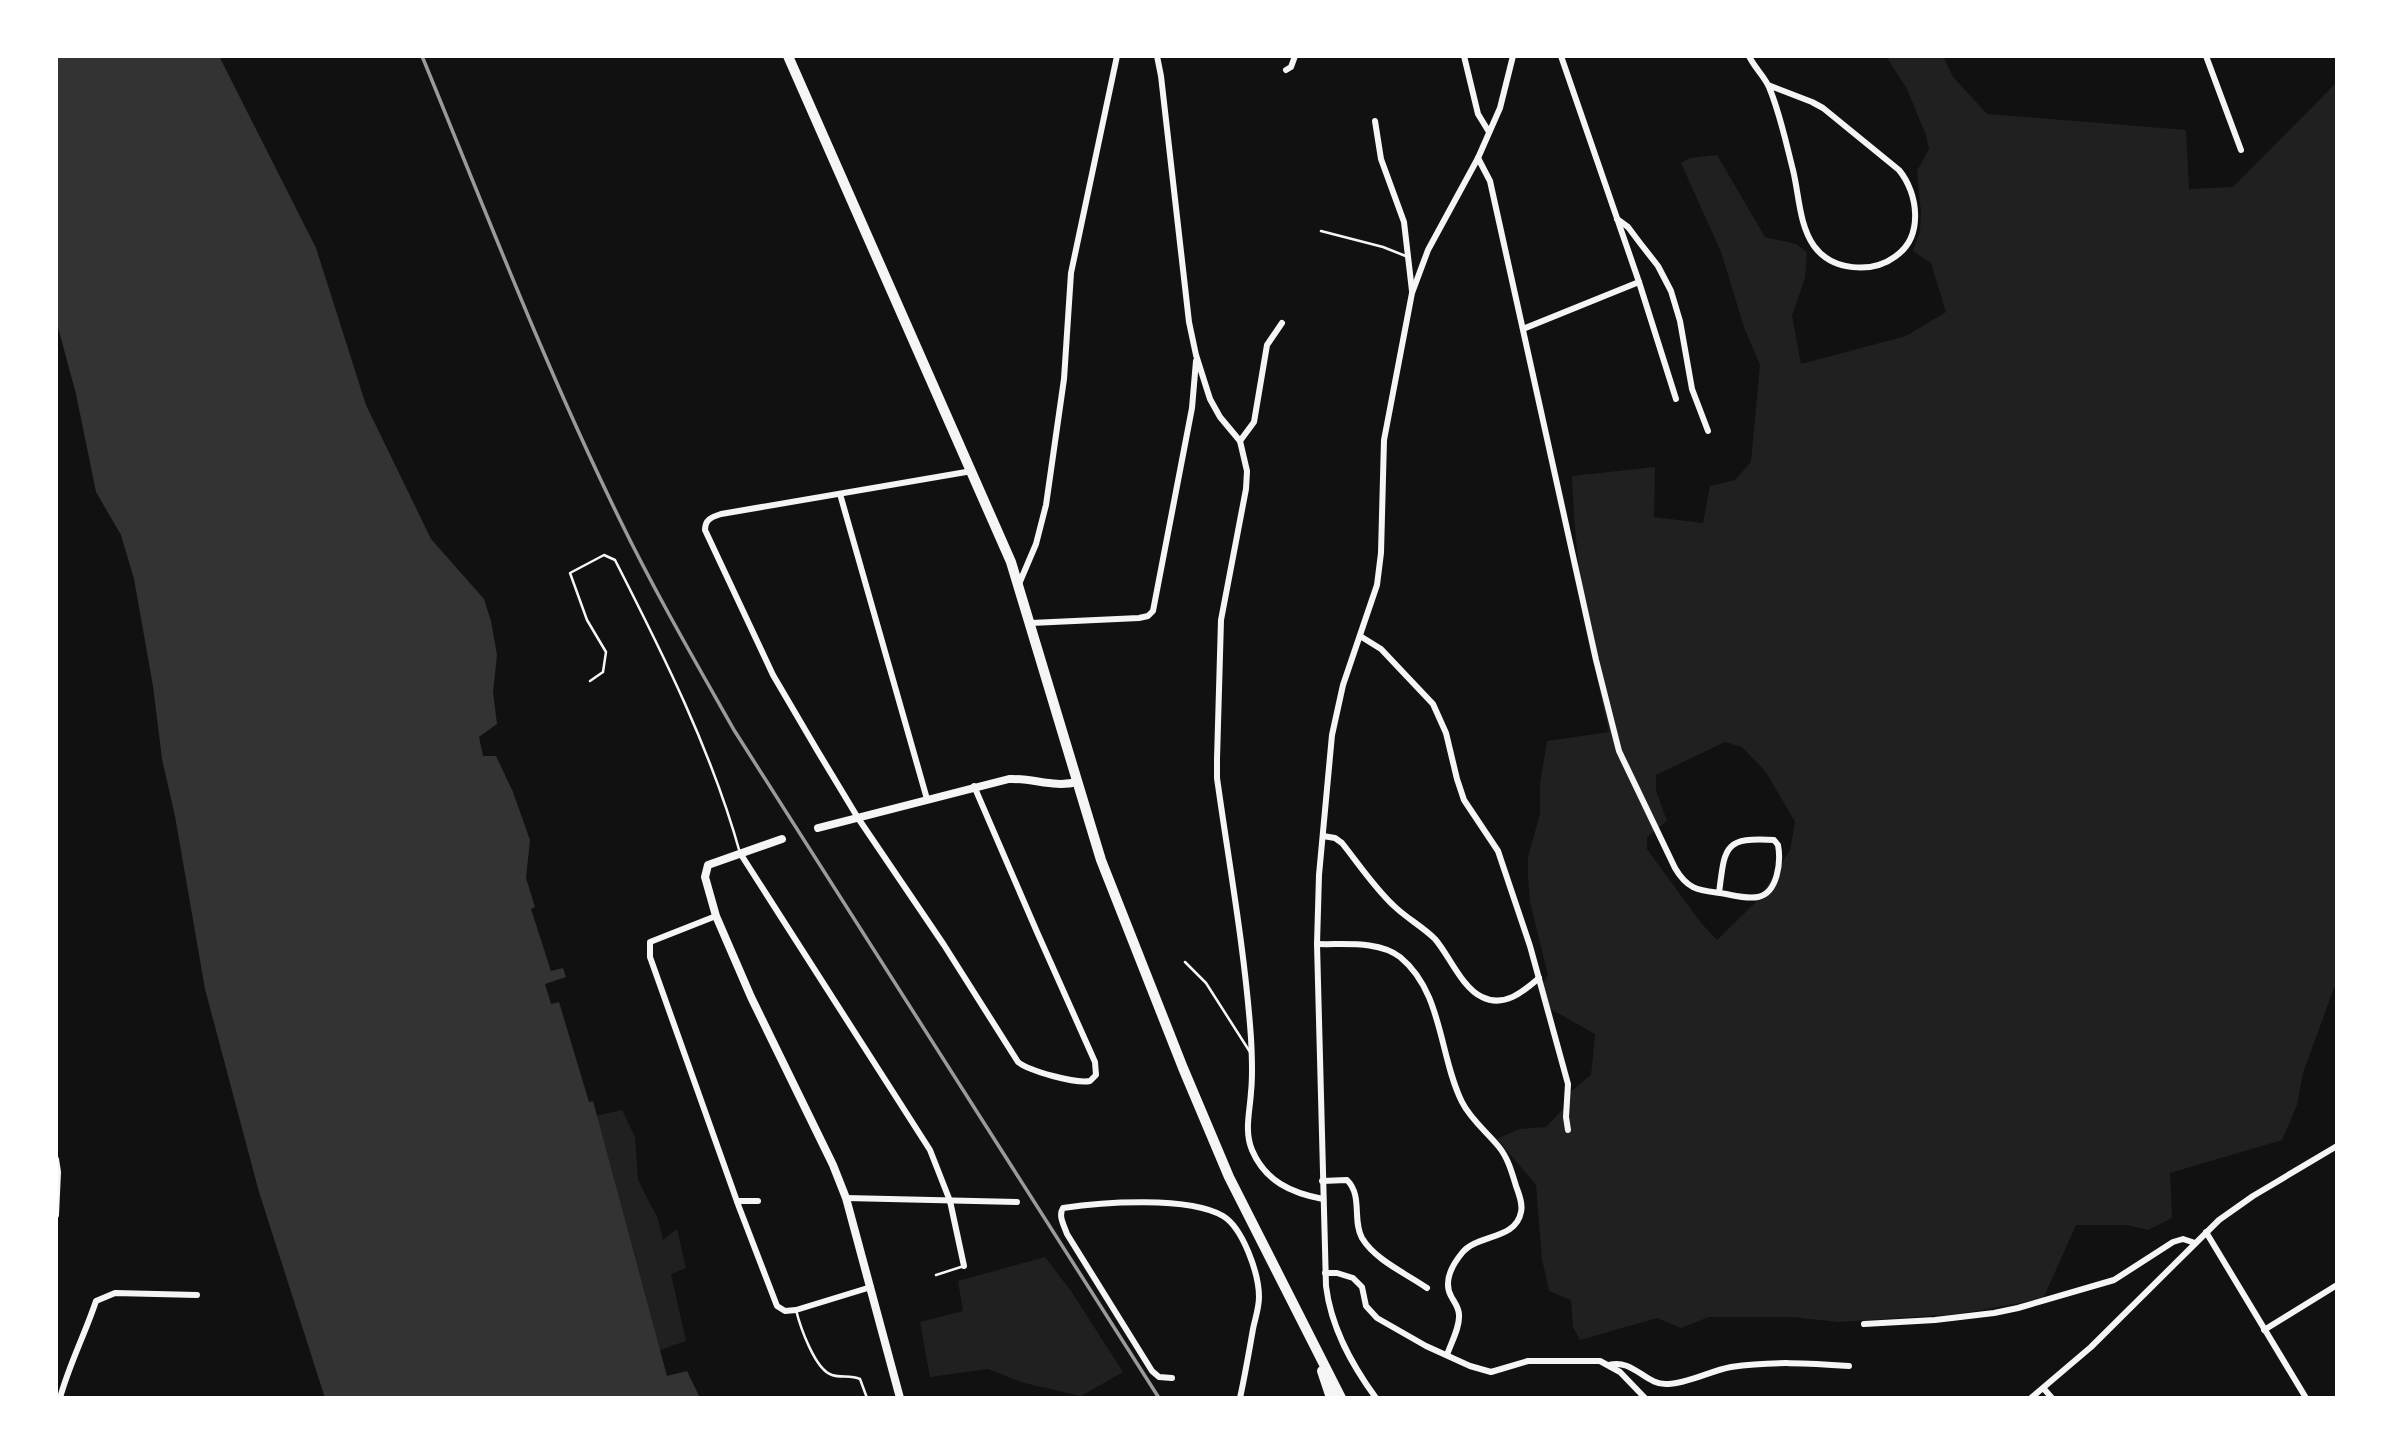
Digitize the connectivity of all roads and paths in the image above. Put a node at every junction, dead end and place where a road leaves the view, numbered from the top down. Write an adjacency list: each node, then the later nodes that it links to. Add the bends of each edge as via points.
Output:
1 (788, 56): 27 (main road)
2 (1117, 56): 29 (street, via 1073,260 1064,379 1046,505)
3 (1157, 56): 23 (street, via 1183,286)
4 (1295, 56): 10 (street)
5 (1464, 56): 13 (street, via 1478,114)
6 (1513, 56): 13 (street)
7 (1561, 56): 16 (street)
8 (1749, 56): 11 (street)
9 (2206, 56): 14 (street)
10 (1286, 70)
11 (1768, 85): 11 (street, via 1814,246 1835,264 1849,267 1880,264 1897,256 1916,216 1909,182 1823,108)
12 (1375, 121): 18 (street, via 1381,159 1404,222)
13 (1489, 132): 15 (street)
14 (2241, 150)
15 (1478, 158): 20 (street, via 1428,250); 22 (street, via 1490,181)
16 (1615, 217): 19 (street); 25 (street, via 1628,227 1666,279 1680,321 1692,389)
17 (1321, 232): 18 (lane)
18 (1408, 257): 20 (street)
19 (1639, 282): 22 (street); 24 (street)
20 (1412, 293): 31 (street, via 1384,440 1377,585)
21 (1282, 323): 26 (street, via 1267,345 1254,422)
22 (1523, 329): 41 (street, via 1619,751 1682,880 1691,888)
23 (1196, 355): 26 (street, via 1210,399); 30 (street, via 1192,408 1153,611 1139,618)
24 (1676, 399)
25 (1708, 431)
26 (1240, 441): 46 (street, via 1246,489 1221,621 1217,778)
27 (972, 471): 28 (street); 29 (main road)
28 (840, 494): 35 (street); 36 (street, via 720,514 710,517 705,530 773,675)
29 (1019, 584): 30 (main road)
30 (1031, 623): 33 (main road)
31 (1360, 636): 38 (street, via 1332,735); 45 (street, via 1381,649 1433,704 1465,800 1504,864)
32 (590, 681): 40 (lane, via 603,672 606,652 587,620 570,573 604,555 615,560 664,656 715,774)
33 (1078, 782): 34 (street, via 1052,785 1019,778); 70 (main road, via 1101,860 1212,1138)
34 (974, 786): 35 (street); 36 (street, via 1095,1062 1094,1079 1084,1083 1018,1062)
35 (927, 799): 36 (street)
36 (858, 818): 37 (street)
37 (818, 828)
38 (1323, 836): 43 (street); 45 (street, via 1342,843 1387,900 1436,940 1482,998 1511,998)
39 (782, 839): 40 (street)
40 (740, 853): 42 (street, via 708,865 705,872); 55 (street, via 918,1129)
41 (1719, 893): 41 (street, via 1766,894 1776,875 1779,851 1774,840 1746,838 1733,844 1723,859)
42 (716, 916): 51 (street); 53 (street, via 650,942 650,957)
43 (1317, 944): 50 (street); 71 (street, via 1380,948 1408,966 1433,1009 1463,1104 1506,1157 1520,1199 1521,1212 1513,1226 1467,1247 1447,1278 1447,1289 1459,1311)
44 (1185, 962): 46 (lane, via 1206,983)
45 (1539, 978): 47 (street, via 1568,1084)
46 (1252, 1056): 52 (street, via 1247,1126 1251,1148 1277,1184)
47 (1568, 1130)
48 (2337, 1146): 58 (street, via 2253,1196)
49 (56, 1159): 57 (street)
50 (1322, 1181): 52 (street); 65 (street, via 1347,1180 1352,1185 1362,1237 1378,1255)
51 (846, 1198): 55 (street); 64 (street)
52 (1323, 1199): 61 (street)
53 (737, 1201): 54 (street); 67 (street, via 776,1306)
54 (758, 1201)
55 (950, 1201): 56 (street); 60 (street)
56 (1017, 1202)
57 (56, 1215)
58 (2206, 1232): 59 (street); 69 (street)
59 (2195, 1243): 68 (street, via 2174,1242 2114,1280 2018,1308); 75 (street)
60 (964, 1266): 62 (lane)
61 (1325, 1273): 71 (street, via 1353,1278 1377,1318); 82 (street, via 1336,1329)
62 (936, 1275)
63 (2337, 1285): 69 (street)
64 (872, 1287): 67 (street); 78 (street)
65 (1427, 1288)
66 (197, 1295): 76 (street, via 115,1293 96,1301)
67 (796, 1310): 77 (lane, via 826,1372 860,1379)
68 (1864, 1324)
69 (2264, 1329): 86 (street)
70 (1317, 1354): 80 (main road); 81 (main road)
71 (1447, 1355): 72 (street, via 1491,1372 1528,1361 1583,1360)
72 (1609, 1365): 73 (street, via 1622,1364 1657,1383 1671,1384 1732,1367); 83 (street)
73 (1849, 1366)
74 (1172, 1378): 79 (street, via 1152,1371 1067,1234 1061,1219 1063,1208 1180,1204 1206,1209 1231,1222 1257,1280 1259,1299)
75 (2044, 1389): 84 (street); 85 (street)
76 (60, 1398)
77 (867, 1398)
78 (900, 1398)
79 (1240, 1398)
80 (1331, 1398)
81 (1341, 1398)
82 (1376, 1398)
83 (1645, 1398)
84 (2031, 1398)
85 (2052, 1398)
86 (2306, 1398)

